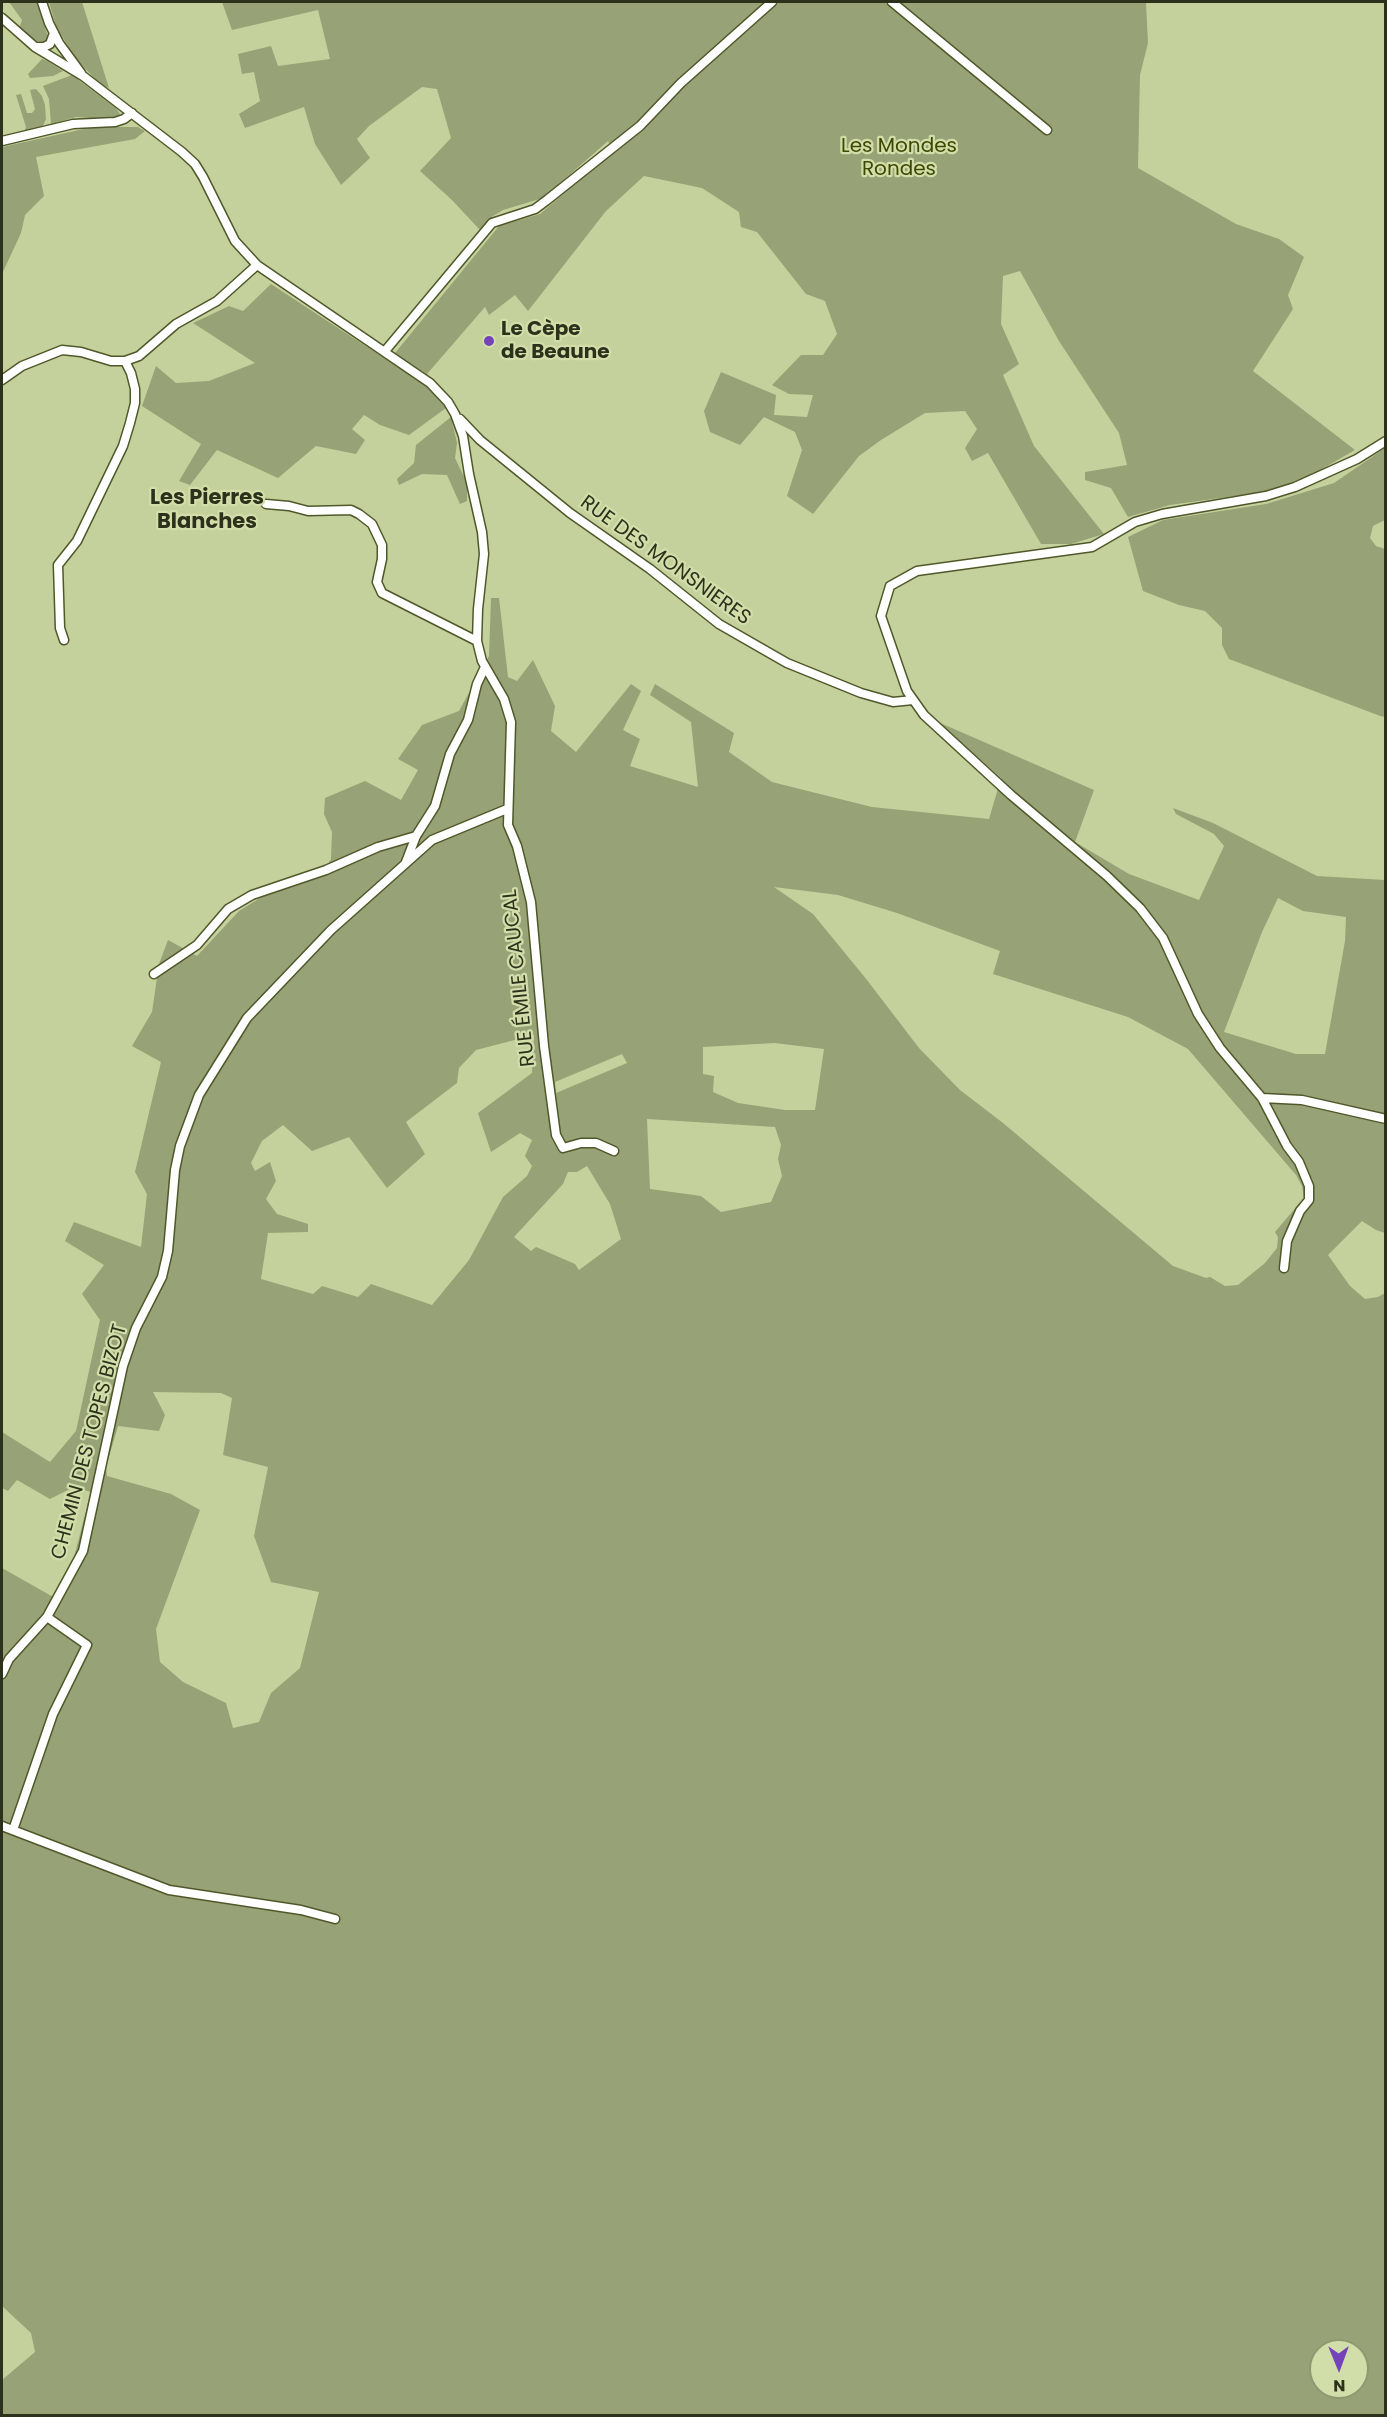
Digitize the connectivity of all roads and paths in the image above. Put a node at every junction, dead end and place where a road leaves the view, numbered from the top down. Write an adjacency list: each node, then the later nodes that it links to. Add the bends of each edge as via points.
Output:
1 (42, 2): 5 (street)
2 (772, 2): 12 (street, via 681,83 640,126 548,200 535,209 492,224)
3 (892, 2): 9 (street)
4 (2, 18): 6 (street)
5 (54, 33): 6 (street, via 47,46); 7 (street)
6 (35, 46): 7 (street)
7 (83, 76): 8 (street)
8 (132, 113): 10 (street, via 115,122 73,124); 11 (street, via 195,164 235,241)
9 (1047, 130)
10 (2, 141)
11 (257, 265): 12 (street); 13 (street, via 217,301 176,324 145,353)
12 (385, 351): 15 (street, via 430,383)
13 (125, 361): 14 (street, via 62,350 22,366); 18 (street, via 135,389 135,403 123,446 77,541 58,565 60,628)
14 (2, 380)
15 (455, 414): 19 (street, RUE ÉMILE CAUCAL, via 464,436 482,532 484,554); 21 (street, RUE DES MONSNIERES, via 480,440 570,513 650,569 718,624 787,663 861,693 893,702)
16 (1386, 441): 21 (street, via 1296,487 1162,514 1135,522 1092,547 916,571 890,586 881,616)
17 (266, 504): 19 (street, via 308,511 351,510 359,514 372,524 382,545 377,582 382,593)
18 (64, 640)
19 (477, 641): 20 (street, RUE ÉMILE CAUCAL)
20 (485, 667): 22 (street, RUE ÉMILE CAUCAL, via 507,706 512,734); 23 (street, via 468,720 450,754 435,806)
21 (913, 700): 26 (street, via 924,715 1011,795 1140,908 1162,938 1198,1014 1220,1048)
22 (507, 810): 24 (street, CHEMIN DES TOPES BIZOT, via 432,840); 28 (street, RUE ÉMILE CAUCAL, via 531,902 556,1135 563,1148 596,1143)
23 (416, 836): 24 (street); 25 (street, via 252,895 228,909 197,945)
24 (404, 865): 30 (street, CHEMIN DES TOPES BIZOT, via 332,930 247,1018 199,1095 175,1170 162,1277 136,1328 123,1366 83,1551)
25 (153, 975)
26 (1262, 1098): 27 (street, via 1302,1100); 29 (street, via 1309,1186 1309,1200 1287,1241)
27 (1386, 1119)
28 (614, 1151)
29 (1284, 1268)
30 (47, 1617): 31 (street, CHEMIN DES TOPES BIZOT, via 9,1659); 33 (street, via 87,1645 53,1714)
31 (2, 1674)
32 (2, 1826): 33 (street)
33 (13, 1830): 34 (street, via 170,1890)
34 (335, 1918)

